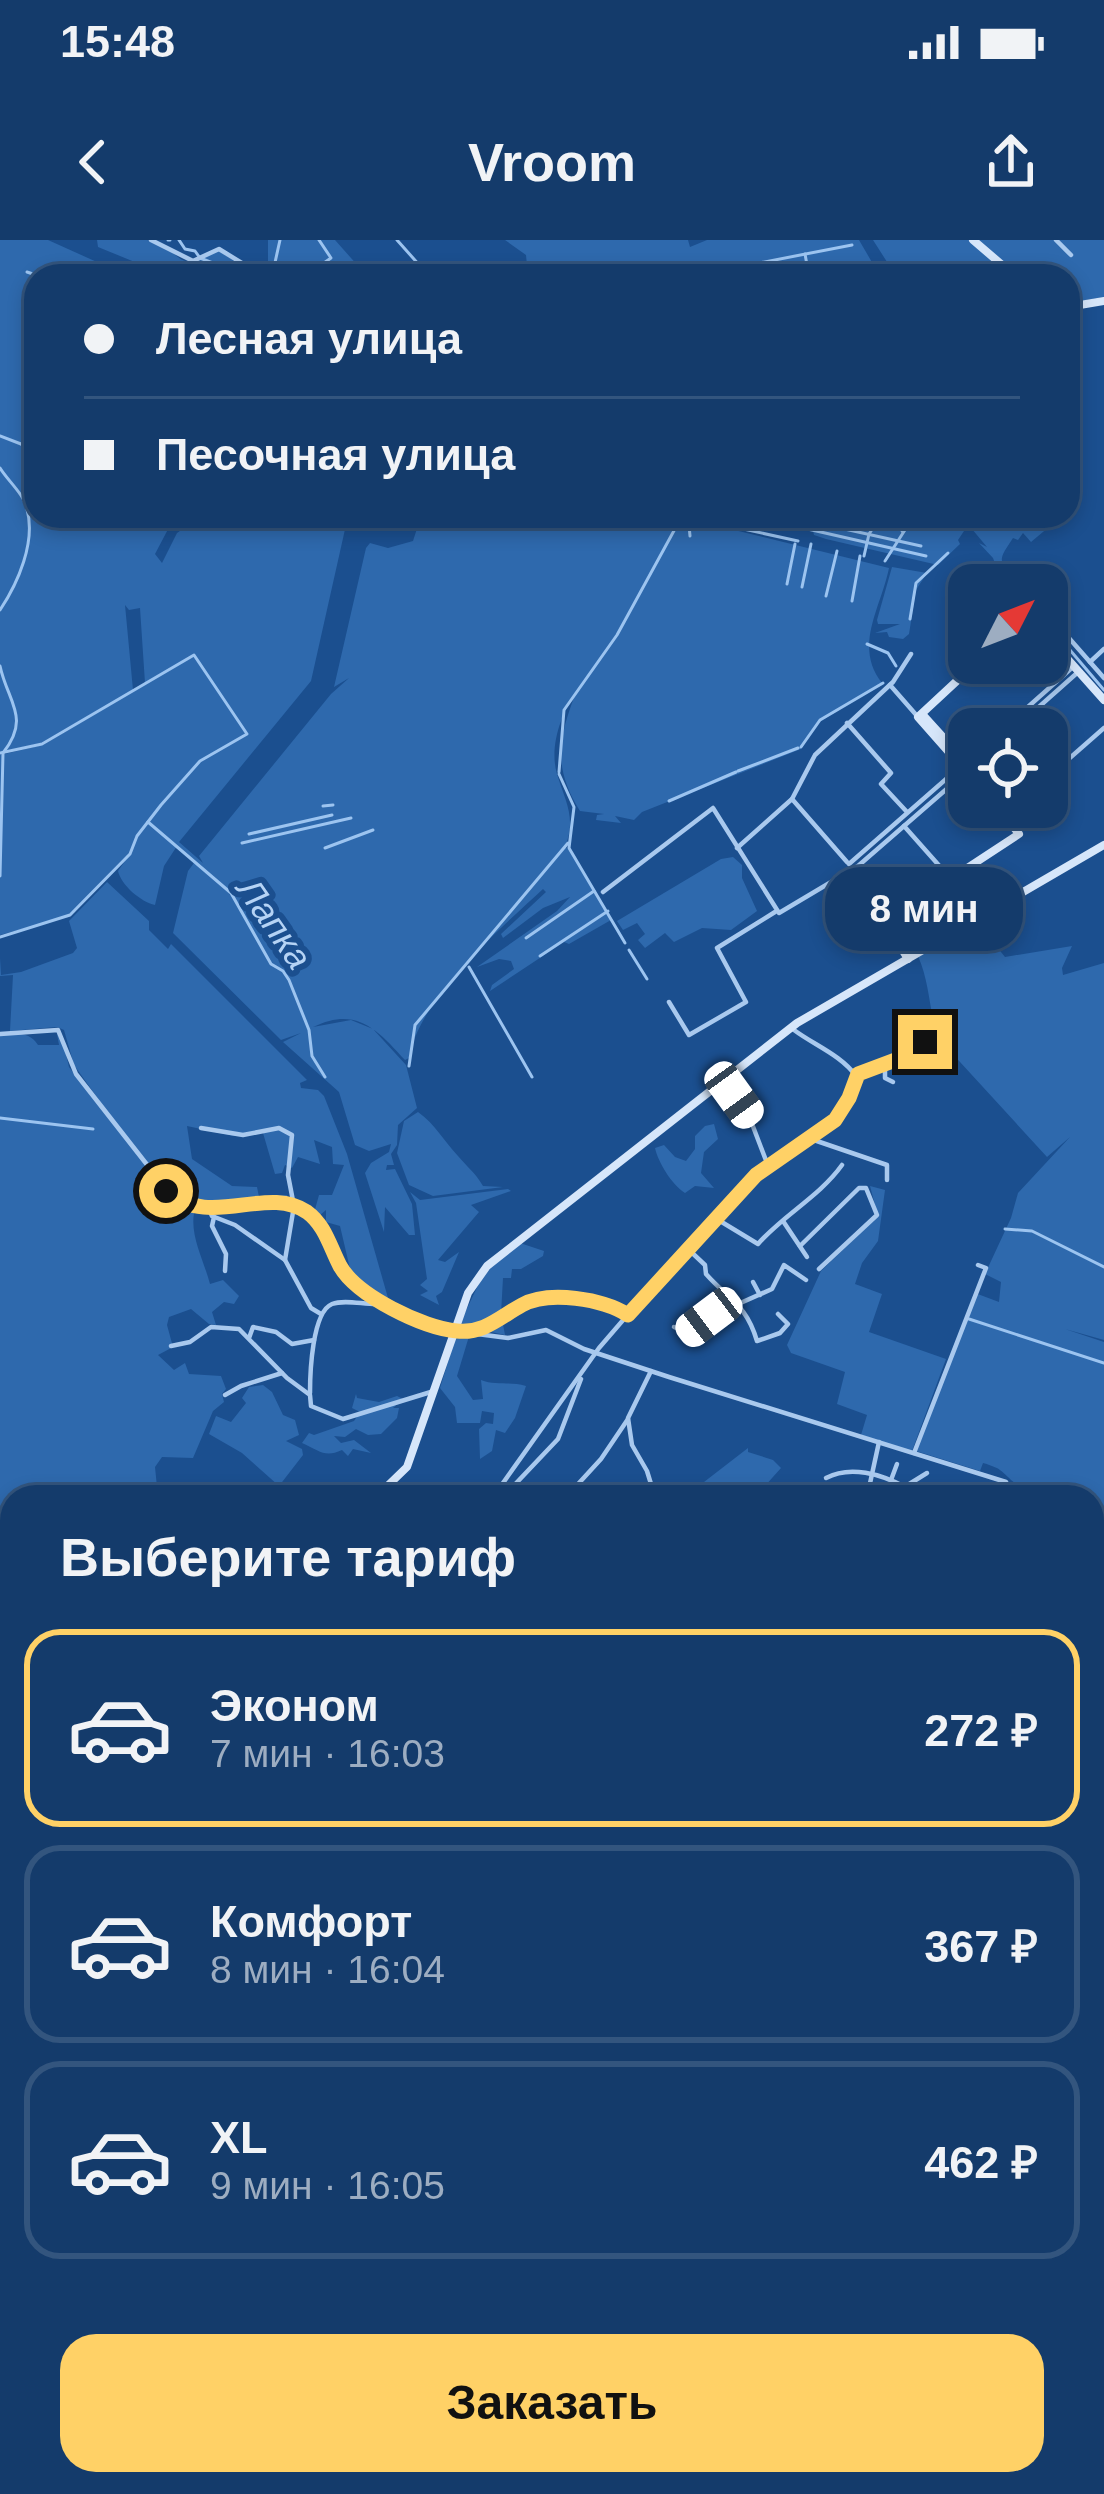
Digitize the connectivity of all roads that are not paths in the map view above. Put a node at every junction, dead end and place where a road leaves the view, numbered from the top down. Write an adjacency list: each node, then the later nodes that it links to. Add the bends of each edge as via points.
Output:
1 (152, 240): 5 (street, via 193,261 219,248)
2 (973, 240): 6 (main road)
3 (1057, 240): 4 (street)
4 (1071, 255)
5 (244, 264)
6 (1001, 264)
7 (1068, 637): 11 (street)
8 (1104, 649): 11 (street)
9 (911, 654): 15 (street)
10 (1068, 659): 12 (main road)
11 (1090, 662): 13 (street)
12 (1077, 669): 16 (main road); 17 (street)
13 (1104, 678)
14 (953, 684): 18 (main road)
15 (890, 685): 18 (street); 19 (street)
16 (1104, 700)
17 (1032, 708)
18 (920, 715): 21 (main road)
19 (847, 723): 24 (street, via 814,757); 25 (street, via 891,772 882,786)
20 (1104, 728): 22 (street)
21 (948, 746)
22 (1068, 760)
23 (948, 783): 25 (street)
24 (792, 799): 28 (street); 29 (street)
25 (907, 818): 29 (street); 29 (street); 30 (street)
26 (1017, 828): 30 (main road)
27 (1104, 846): 34 (main road, via 933,944)
28 (737, 848): 31 (street, via 713,808); 32 (street)
29 (853, 865): 32 (street); 33 (street)
30 (951, 879): 33 (main road)
31 (603, 892)
32 (776, 912): 36 (street, via 717,948 747,1001 689,1035)
33 (885, 918): 34 (main road)
34 (904, 950): 35 (main road); 35 (main road, via 892,967)
35 (849, 993): 37 (main road)
36 (669, 1002)
37 (792, 1027): 41 (street); 42 (main road)
38 (0, 1034): 50 (street, via 62,1033 76,1074 166,1191)
39 (933, 1038): 40 (street)
40 (885, 1064): 41 (street); 43 (street, via 884,1078)
41 (856, 1076): 45 (street, via 838,1117)
42 (720, 1081): 47 (street, via 749,1116); 72 (main road, via 487,1266)
43 (893, 1082)
44 (201, 1128): 49 (street, via 287,1131 294,1137)
45 (808, 1138): 47 (street); 48 (street, via 887,1165)
46 (842, 1165): 53 (street)
47 (769, 1166): 52 (street)
48 (887, 1180)
49 (294, 1206): 50 (street); 57 (street); 64 (street, via 316,1221 345,1274)
50 (209, 1209): 51 (street)
51 (214, 1217): 57 (street); 60 (street)
52 (720, 1220): 53 (street, via 758,1244); 55 (street)
53 (783, 1221): 54 (street)
54 (800, 1246): 56 (street); 59 (street, via 862,1186 871,1195 877,1215)
55 (688, 1249): 65 (street); 69 (street)
56 (807, 1257)
57 (285, 1261): 67 (street)
58 (978, 1265): 86 (street, via 986,1268)
59 (819, 1269)
60 (225, 1271)
61 (806, 1280): 63 (street, via 784,1265)
62 (753, 1282): 63 (street)
63 (760, 1295): 65 (street)
64 (379, 1304): 67 (street, via 335,1303); 72 (street)
65 (740, 1304): 68 (street, via 757,1341 781,1334 788,1324); 70 (street)
66 (698, 1306): 70 (street)
67 (321, 1314): 75 (street)
68 (778, 1314)
69 (628, 1315): 73 (street, via 599,1303 537,1299); 77 (street)
70 (709, 1317): 71 (street, via 688,1333)
71 (674, 1327)
72 (454, 1331): 73 (street); 81 (main road)
73 (470, 1331): 77 (street, via 508,1338 542,1330)
74 (249, 1338): 75 (street, via 253,1327 292,1344); 76 (street, via 212,1327); 79 (street)
75 (314, 1340): 83 (street)
76 (171, 1346)
77 (596, 1353): 78 (street); 80 (street)
78 (651, 1371): 84 (street); 85 (street)
79 (282, 1373): 82 (street); 83 (street)
80 (583, 1374): 93 (street); 94 (street, via 558,1439)
81 (434, 1390): 83 (street, via 343,1419 310,1406); 92 (main road, via 407,1467)
82 (225, 1395)
83 (310, 1395)
84 (628, 1418): 95 (street); 96 (street)
85 (879, 1444): 86 (street); 89 (street)
86 (914, 1453): 100 (street)
87 (897, 1464): 91 (street)
88 (927, 1473): 99 (street)
89 (872, 1475): 90 (street, via 842,1470); 91 (street); 97 (street)
90 (826, 1478)
91 (891, 1480): 98 (street)
92 (388, 1485)
93 (506, 1485)
94 (510, 1485)
95 (577, 1485)
96 (651, 1485)
97 (870, 1485)
98 (900, 1485)
99 (907, 1485)
100 (1007, 1485)

